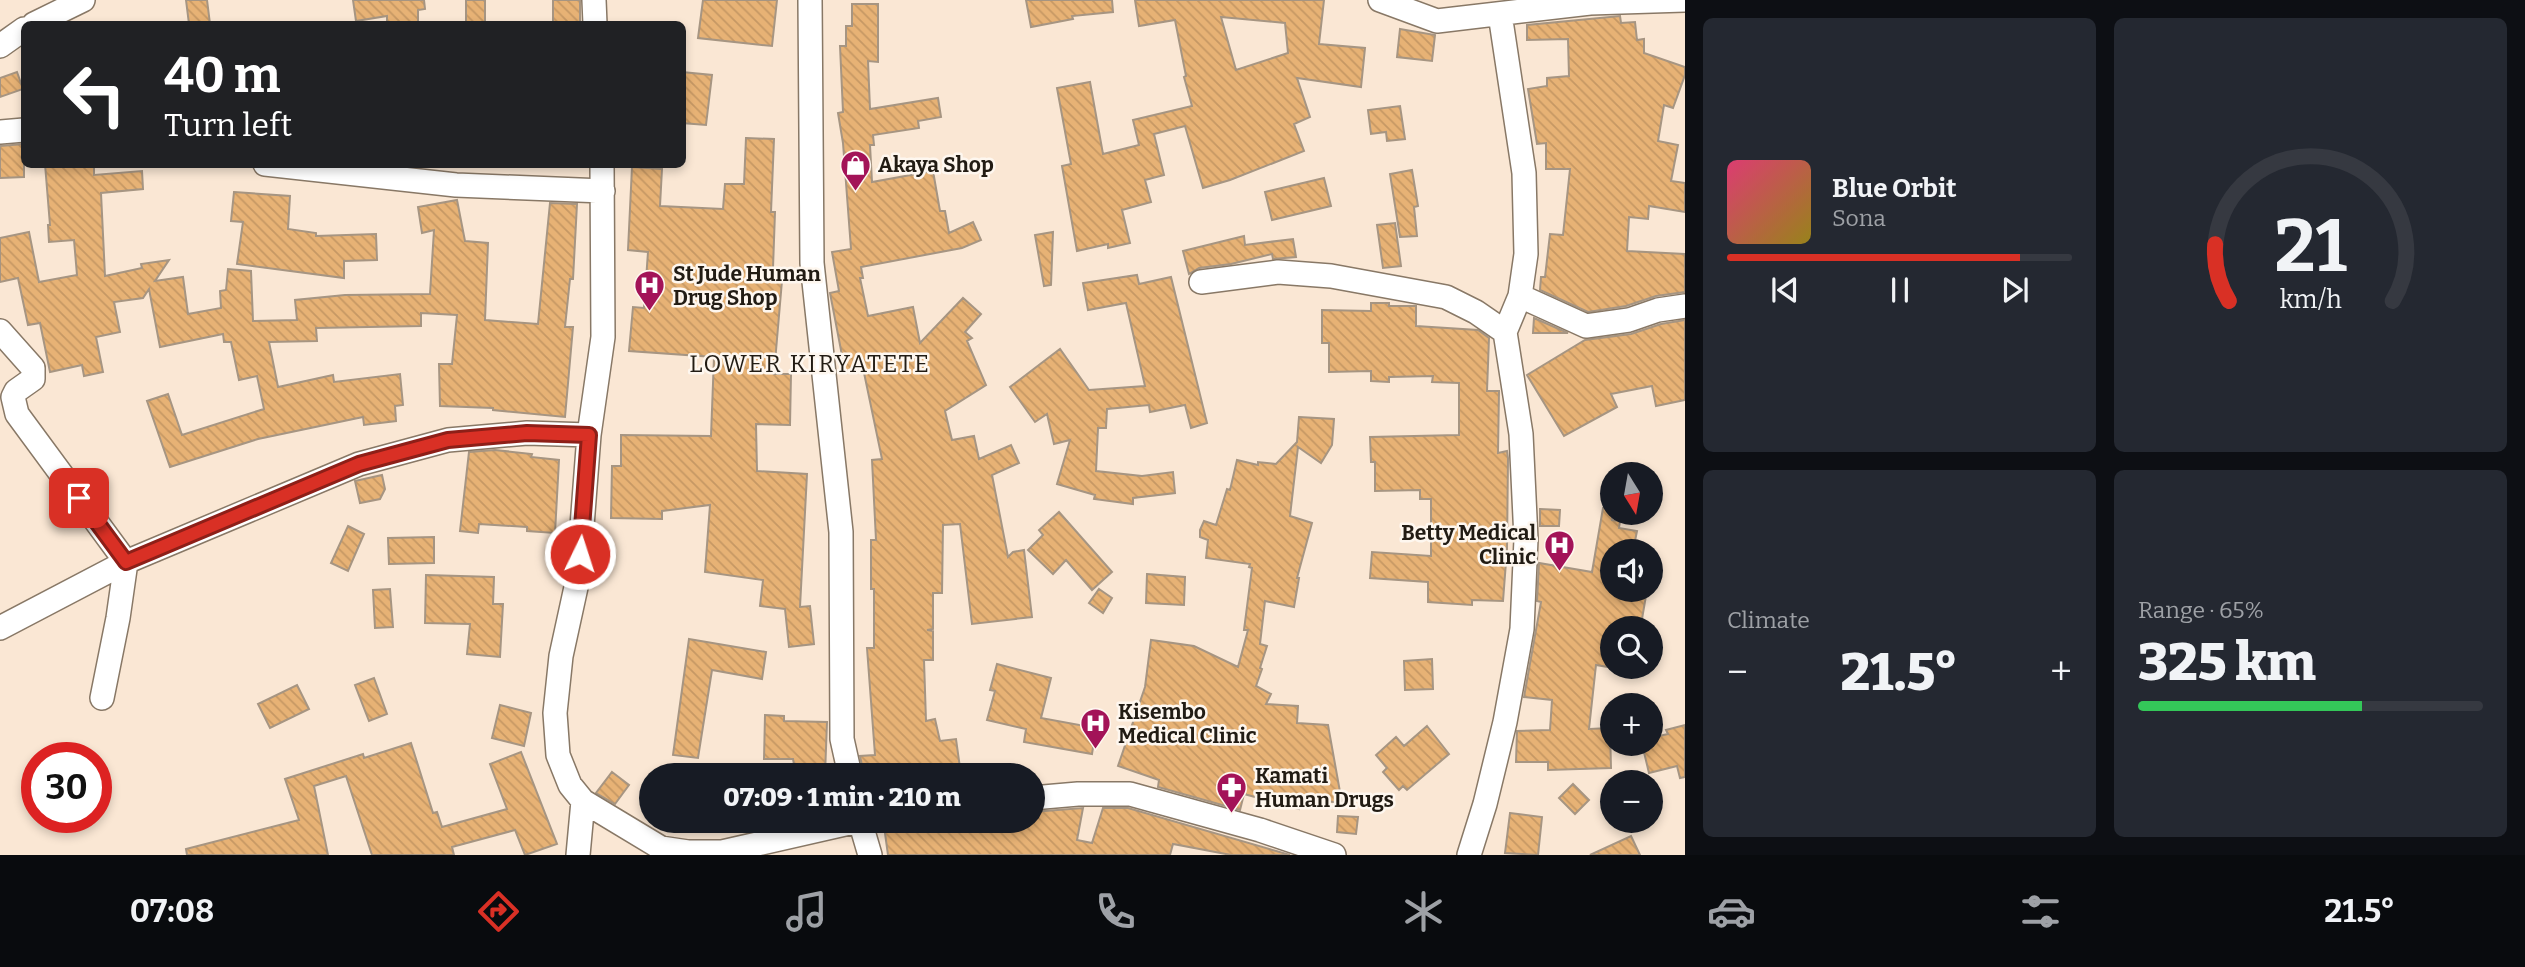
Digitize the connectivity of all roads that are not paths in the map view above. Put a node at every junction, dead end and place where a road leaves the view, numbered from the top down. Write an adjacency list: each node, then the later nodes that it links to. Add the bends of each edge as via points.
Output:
1 (83, 0): 7 (street)
2 (594, 0): 8 (street)
3 (810, 0): 25 (street, via 812,263 841,532 842,739)
4 (1380, 0): 6 (street, via 1437,21)
5 (1685, 0): 6 (street, via 1590,3)
6 (1500, 14): 17 (street, via 1524,173 1526,254)
7 (40, 21)
8 (595, 21)
9 (21, 31): 10 (street)
10 (0, 46)
11 (21, 130): 12 (street)
12 (0, 132)
13 (301, 168): 15 (street, via 456,185)
14 (602, 168): 15 (street)
15 (603, 191): 21 (street, via 603,337)
16 (1201, 282): 20 (street, via 1278,272 1331,276 1446,297)
17 (1521, 296): 18 (street, via 1586,326); 20 (street)
18 (1685, 306)
19 (0, 331): 22 (street, via 33,368 33,379 13,397 17,414)
20 (1505, 332): 33 (street, via 1521,434 1526,539 1522,629 1502,734)
21 (589, 435): 22 (street, via 527,433 448,440 359,464); 27 (street, via 578,578 561,656 555,713 558,755 570,785)
22 (126, 562): 23 (street); 24 (street)
23 (0, 628)
24 (102, 698)
25 (847, 763)
26 (1045, 797): 32 (street, via 1130,794)
27 (583, 801): 28 (street, via 660,848 722,852); 30 (street)
28 (806, 833)
29 (863, 833): 31 (street)
30 (578, 855)
31 (870, 855)
32 (1335, 855)
33 (1469, 855)

